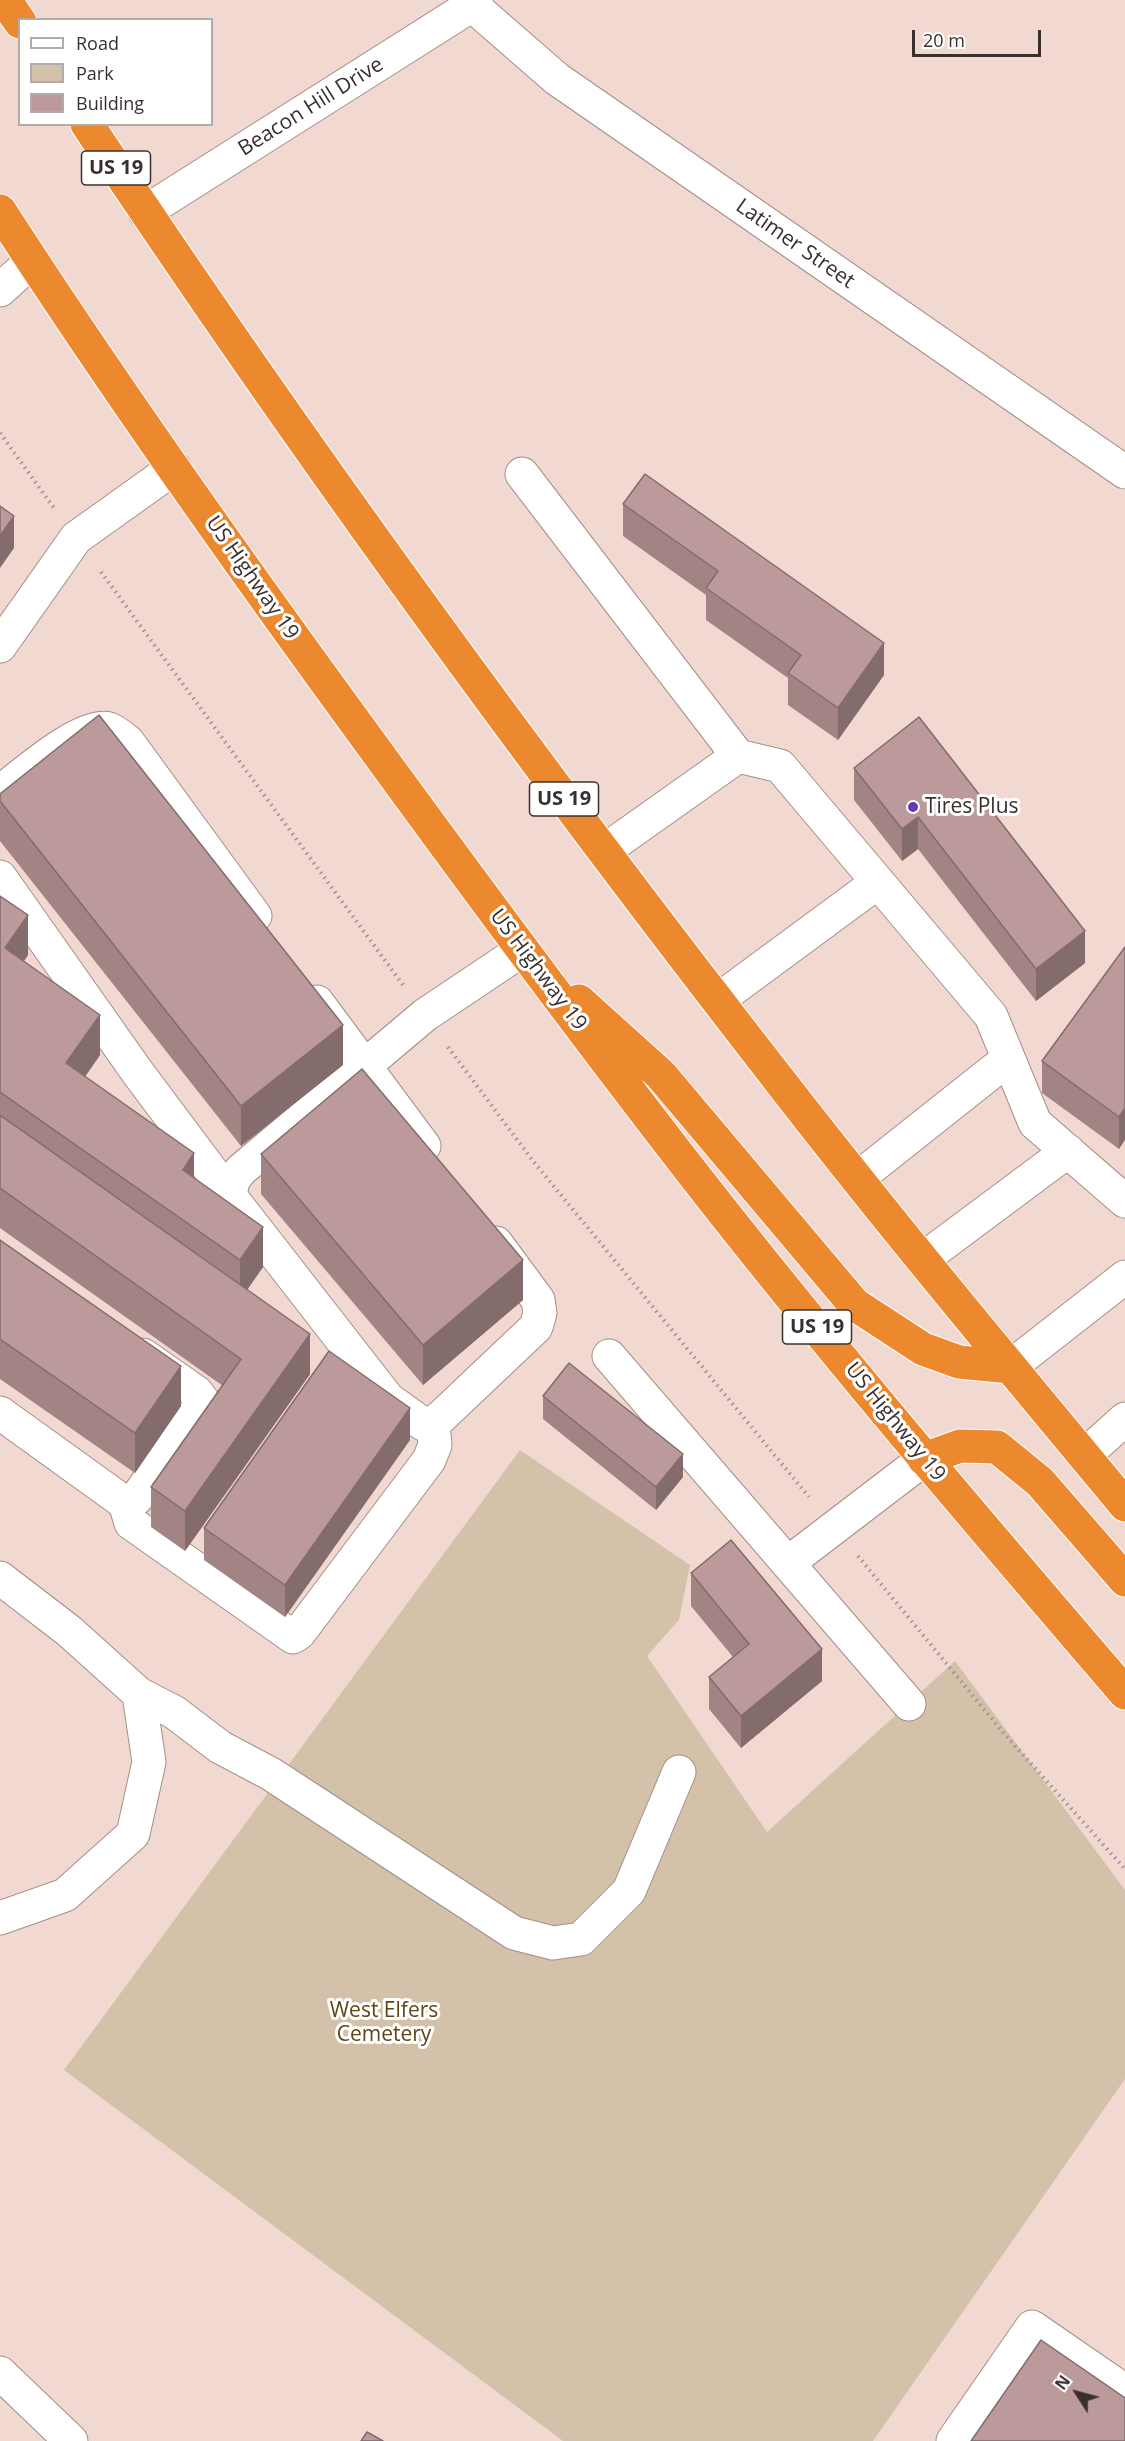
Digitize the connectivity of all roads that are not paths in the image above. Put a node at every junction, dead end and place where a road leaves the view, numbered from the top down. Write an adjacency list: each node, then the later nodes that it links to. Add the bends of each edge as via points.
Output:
1 (4, 0): 3 (highway)
2 (474, 2): 6 (street, Beacon Hill Drive); 10 (street, Latimer Street, via 557,79)
3 (18, 19)
4 (88, 126): 6 (highway, US 19)
5 (0, 211): 7 (highway, US Highway 19 / US 19)
6 (145, 212): 15 (highway, US 19, via 356,511)
7 (32, 261): 8 (street); 9 (highway, US Highway 19 / US 19)
8 (0, 290)
9 (174, 468): 12 (street, via 76,538); 19 (highway, US Highway 19 / US 19)
10 (1125, 472)
11 (522, 474): 13 (street)
12 (0, 646)
13 (738, 756): 15 (street); 17 (street, via 780,766)
14 (0, 792): 18 (street, via 76,735 108,729 129,742)
15 (604, 851): 21 (highway, US 19)
16 (0, 877): 27 (street, via 138,1074)
17 (878, 882): 21 (street); 22 (street, via 991,1016)
18 (274, 942)
19 (522, 950): 23 (street, via 425,1015); 34 (highway, via 662,1074 855,1304 923,1349 959,1362); 39 (highway, US Highway 19 / US 19, via 696,1178)
20 (302, 980): 23 (street)
21 (718, 1000): 26 (highway, US 19)
22 (1008, 1059): 24 (street, via 1035,1123); 26 (street)
23 (364, 1066): 25 (street); 27 (street, via 241,1170 233,1180)
24 (1068, 1151): 28 (street); 30 (street)
25 (440, 1169)
26 (858, 1178): 30 (highway, US 19)
27 (230, 1196): 37 (street, via 388,1399 423,1424)
28 (1123, 1196)
29 (475, 1216): 37 (street, via 538,1300 540,1313 536,1327)
30 (923, 1259): 34 (highway, US 19)
31 (1125, 1277): 34 (street)
32 (122, 1339): 40 (street, via 203,1401 136,1499)
33 (609, 1356): 42 (street)
34 (1010, 1367): 38 (highway, US 19)
35 (0, 1413): 40 (street)
36 (1125, 1419): 38 (street)
37 (433, 1424): 40 (street, via 435,1445 429,1460 293,1637 131,1523)
38 (1084, 1456): 41 (highway, US 19)
39 (924, 1459): 42 (street); 44 (highway, via 960,1446 997,1447 1040,1482); 46 (highway, US Highway 19 / US 19)
40 (125, 1503)
41 (1125, 1505)
42 (788, 1563): 47 (street)
43 (0, 1578): 45 (street, via 69,1631)
44 (1125, 1580)
45 (139, 1694): 48 (street, via 174,1712 220,1747 271,1773 514,1933 553,1943 581,1939 628,1891); 49 (street, via 149,1762 133,1834 65,1895)
46 (1125, 1694)
47 (909, 1704)
48 (679, 1772)
49 (0, 1918)
50 (0, 2373): 52 (street)
51 (1125, 2391): 53 (street, via 1032,2327)
52 (71, 2441)
53 (953, 2441)

